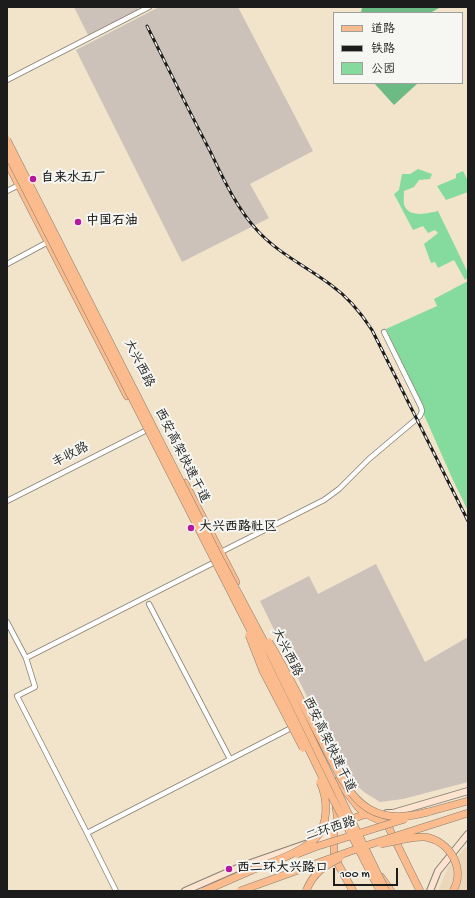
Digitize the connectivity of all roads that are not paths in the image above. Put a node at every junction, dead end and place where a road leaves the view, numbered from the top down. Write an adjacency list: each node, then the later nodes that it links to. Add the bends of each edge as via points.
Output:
1 (149, 7): 2 (street)
2 (7, 80)
3 (7, 134): 14 (main road, 大兴西路)
4 (7, 140): 16 (main road, 西安高架快速干道, bridge)
5 (7, 153): 16 (main road, 西安高架快速干道, bridge)
6 (7, 162): 7 (main road, 大兴西路)
7 (19, 185): 8 (street); 9 (main road, 大兴西路)
8 (7, 191)
9 (48, 242): 10 (street); 12 (main road, 大兴西路)
10 (7, 264)
11 (384, 332): 14 (street, via 421,407 420,416 369,459 340,489 324,500)
12 (145, 431): 13 (street, 丰收路); 15 (main road, 大兴西路)
13 (7, 501)
14 (221, 552): 26 (main road, 大兴西路, via 344,789)
15 (213, 563): 19 (street); 20 (main road, 大兴西路)
16 (239, 599): 24 (main road, bridge, via 280,660 337,771 356,800 375,812 393,817); 31 (main road, bridge, via 263,671 321,784 326,801 325,816 315,839 291,854); 32 (main road, 西安高架快速干道, bridge); 33 (main road, 西安高架快速干道, bridge, via 273,660)
17 (149, 604): 21 (street)
18 (7, 622): 19 (street)
19 (26, 658): 27 (street, via 35,687 17,696)
20 (296, 726): 21 (street); 28 (main road, 大兴西路, via 337,808 338,822)
21 (230, 760): 27 (street)
22 (468, 791): 26 (main road, via 393,813)
23 (468, 801): 24 (main road, 二环西路)
24 (428, 812): 31 (main road, 二环西路, bridge)
25 (468, 813): 30 (main road, 二环西路, bridge)
26 (366, 814): 28 (main road, via 345,822); 44 (main road, via 388,824)
27 (87, 833): 34 (street)
28 (334, 834): 35 (main road, via 242,866); 39 (main road, 大兴西路, via 334,852)
29 (468, 834): 45 (main road, via 438,871)
30 (365, 846): 37 (main road, 二环西路, bridge); 38 (main road, bridge, via 324,867 315,875); 46 (main road, bridge, via 418,837 440,842 456,862 458,879)
31 (256, 868): 36 (main road, 二环西路, bridge)
32 (368, 868): 40 (main road, bridge); 41 (main road, 西安高架快速干道, bridge)
33 (376, 872): 42 (main road, 西安高架快速干道, bridge); 43 (main road, bridge)
34 (116, 891)
35 (185, 891)
36 (204, 891)
37 (240, 891)
38 (306, 891)
39 (353, 891)
40 (376, 891)
41 (380, 891)
42 (386, 891)
43 (391, 891)
44 (420, 891)
45 (430, 891)
46 (453, 891)

